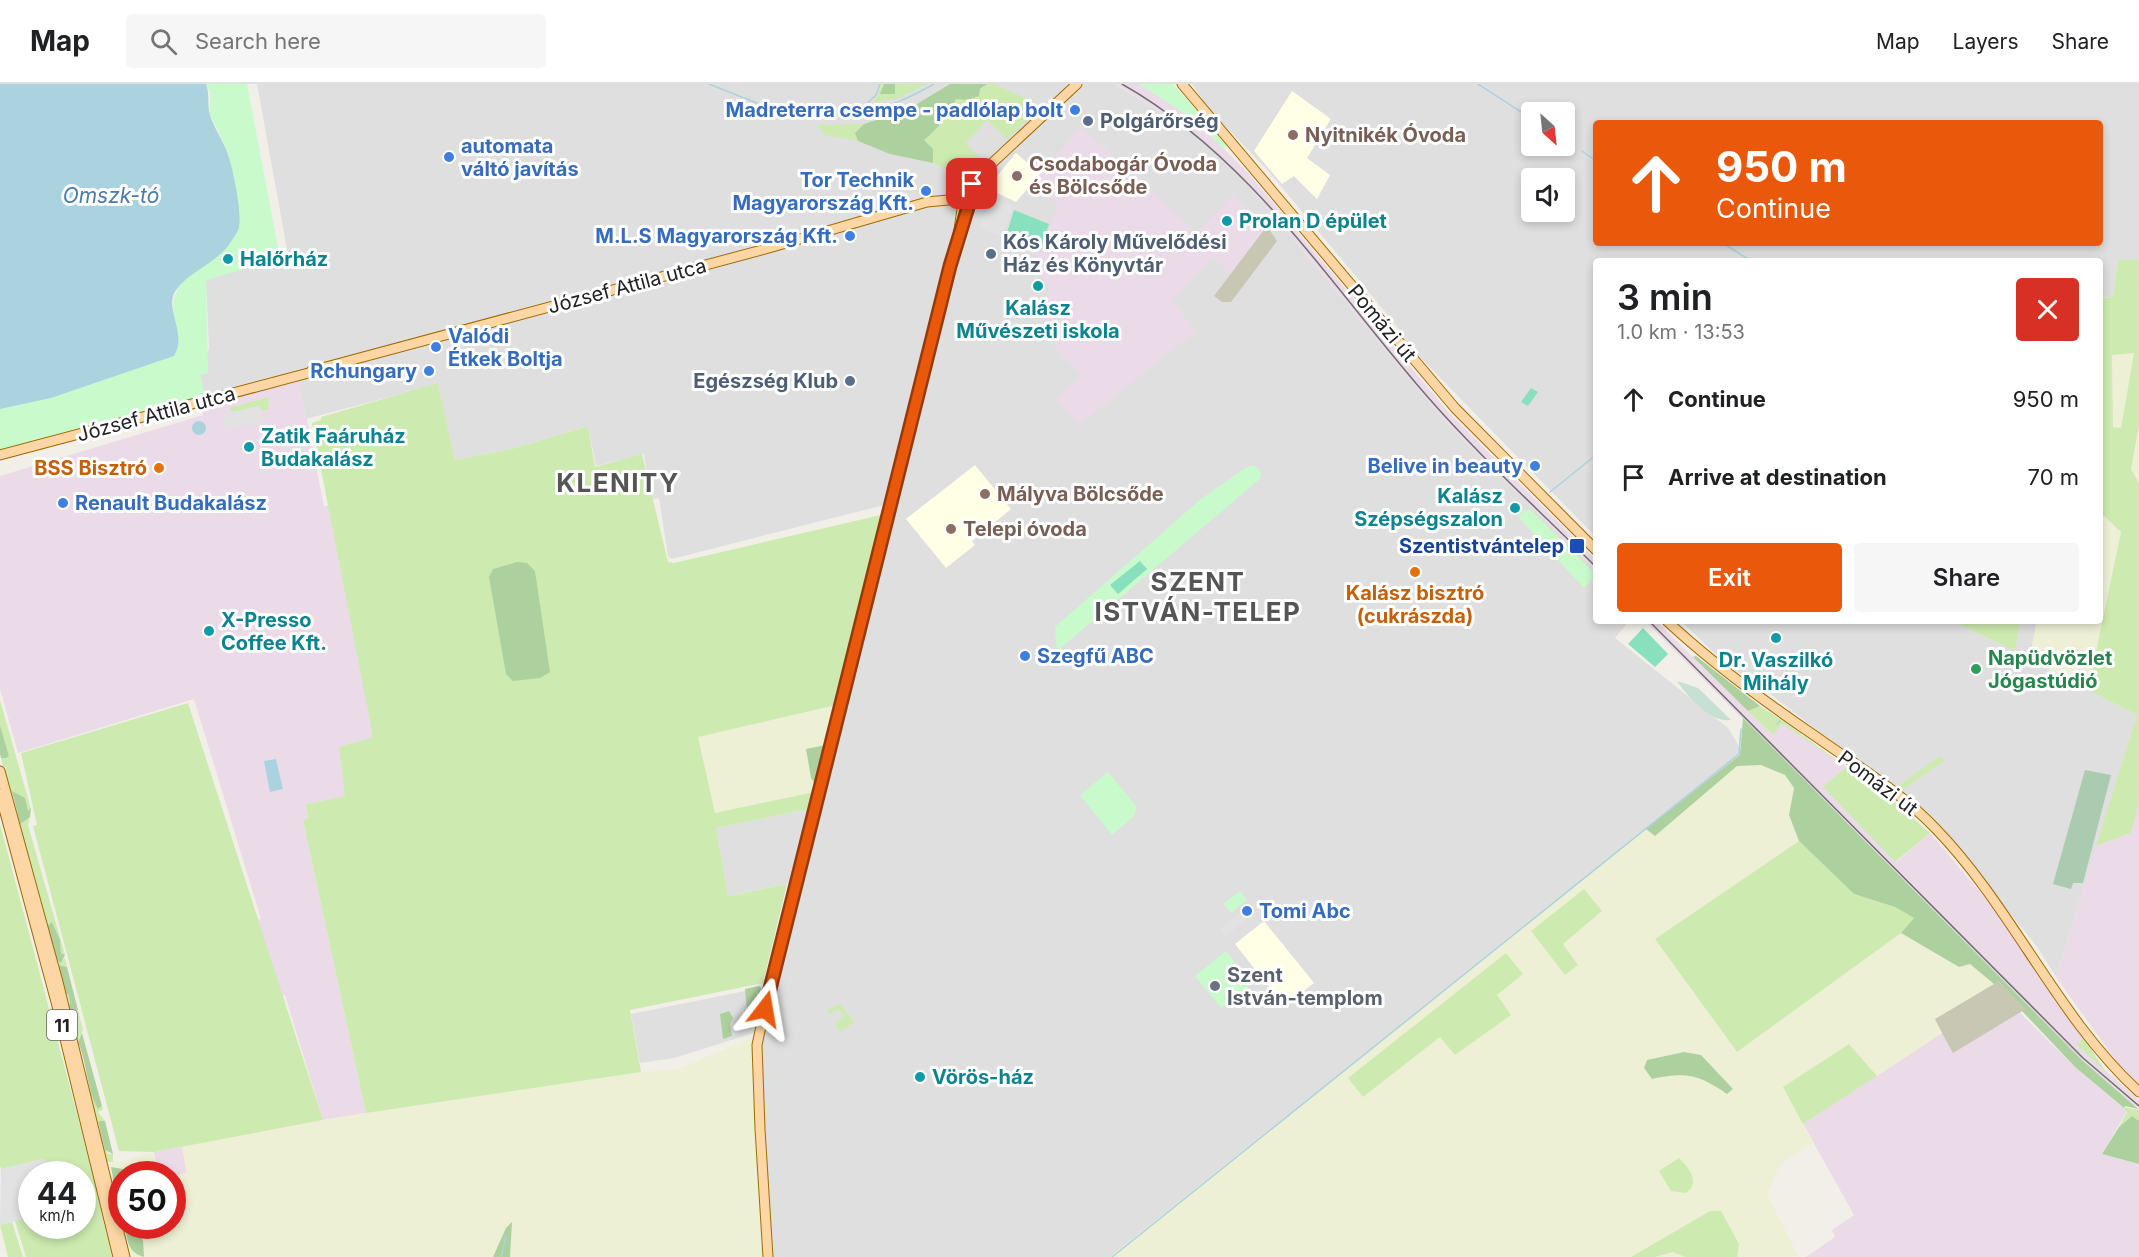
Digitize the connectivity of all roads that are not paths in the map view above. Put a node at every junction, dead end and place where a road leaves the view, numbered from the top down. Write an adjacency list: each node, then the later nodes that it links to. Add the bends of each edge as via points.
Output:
1 (1077, 84): 3 (main road)
2 (1182, 84): 9 (main road, Pomázi út, via 1455,408)
3 (988, 167): 4 (main road); 5 (main road)
4 (968, 182): 5 (main road); 6 (main road, via 962,184)
5 (974, 195): 6 (main road, József Attila utca); 7 (main road)
6 (959, 196): 7 (main road, via 962,209); 8 (main road, József Attila utca)
7 (958, 237): 16 (main road, via 757,1045)
8 (0, 455)
9 (1593, 547)
10 (1670, 624): 13 (main road, Pomázi út, via 1722,670 1891,789 1932,825 1982,883 2102,1054)
11 (0, 771): 15 (main road, 11)
12 (0, 794): 14 (main road, 11)
13 (2139, 1092)
14 (118, 1257)
15 (125, 1257)
16 (768, 1257)

